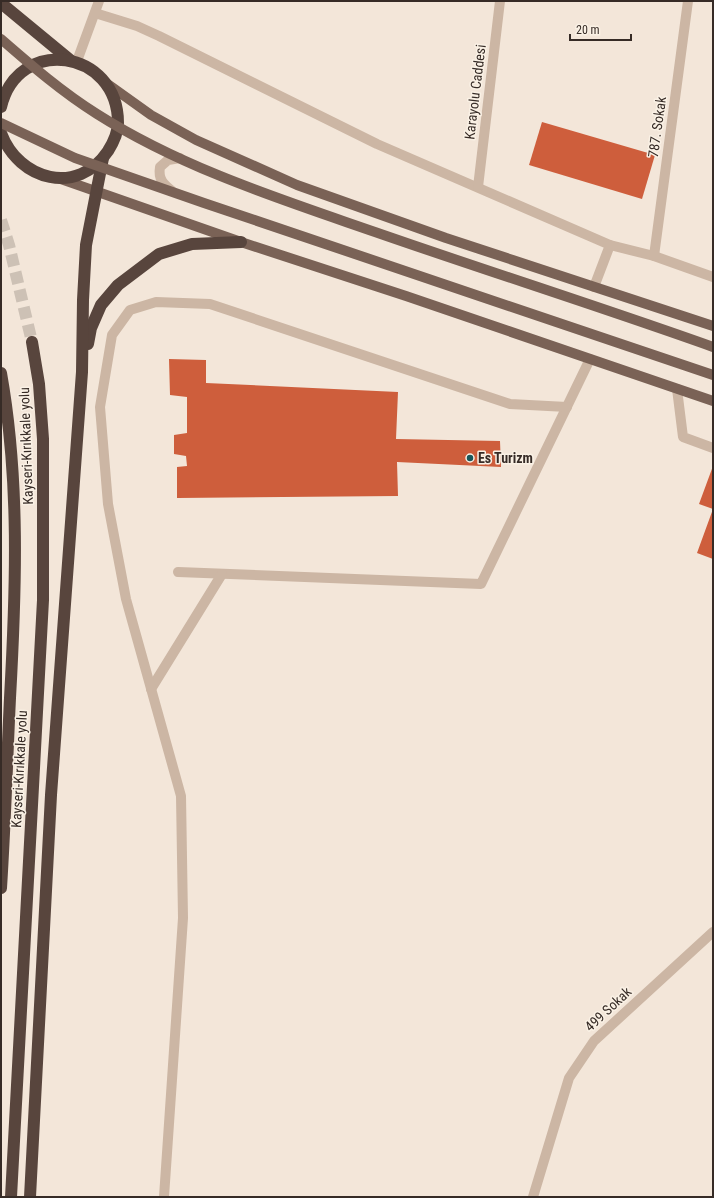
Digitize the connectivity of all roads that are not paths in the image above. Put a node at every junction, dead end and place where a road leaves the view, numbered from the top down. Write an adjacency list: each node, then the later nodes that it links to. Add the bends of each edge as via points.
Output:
1 (99, 1): 5 (street)
2 (500, 1): 17 (street, Karayolu Caddesi)
3 (688, 1): 22 (street, 787. Sokak)
4 (1, 3): 7 (highway)
5 (95, 13): 7 (street); 17 (street, via 137,26 377,144)
6 (1, 39): 14 (main road, bridge, via 54,84 98,114)
7 (73, 61): 8 (highway, via 95,71); 9 (highway, via 42,61 26,68 13,80 4,95)
8 (109, 86): 13 (highway, via 117,104 118,124 113,144); 24 (main road, via 151,115 196,140 297,185)
9 (1, 107)
10 (1, 123): 18 (main road, bridge, via 75,158)
11 (1, 133): 15 (highway, via 10,152)
12 (1, 156): 15 (highway)
13 (103, 158): 16 (highway, via 91,169); 19 (highway)
14 (180, 158): 18 (street, via 168,160 160,167 161,180); 27 (main road, bridge, via 262,192 471,266)
15 (24, 166): 16 (highway, via 42,175)
16 (58, 178): 19 (main road)
17 (478, 187): 21 (street)
18 (172, 191): 31 (main road, bridge)
19 (96, 192): 20 (main road); 29 (highway, via 86,245 82,300)
20 (241, 242): 28 (main road); 29 (highway, via 192,244 159,254 118,285 101,305 91,328)
21 (610, 245): 22 (street); 24 (street)
22 (654, 256): 23 (street)
23 (713, 277)
24 (594, 287): 25 (main road)
25 (713, 326)
26 (32, 342): 41 (highway, Kayseri-Kırıkkale yolu, via 39,384 43,439 44,600)
27 (713, 347)
28 (590, 359): 32 (main road); 34 (street)
29 (82, 372): 42 (highway, via 50,794)
30 (1, 373): 39 (highway, Kayseri-Kırıkkale yolu, via 6,402 14,514 14,620)
31 (713, 375)
32 (677, 389): 33 (main road); 35 (street, via 683,437)
33 (713, 401)
34 (567, 407): 37 (street, via 481,584); 38 (street, via 510,404 210,304 156,302 130,310 112,335 100,407 108,504 126,599)
35 (713, 448)
36 (178, 572): 37 (street)
37 (222, 574): 38 (street)
38 (152, 689): 43 (street, via 181,796 184,918)
39 (1, 888)
40 (713, 932): 44 (street, 499 Sokak, via 594,1041 569,1078)
41 (10, 1197)
42 (30, 1197)
43 (164, 1197)
44 (533, 1197)

